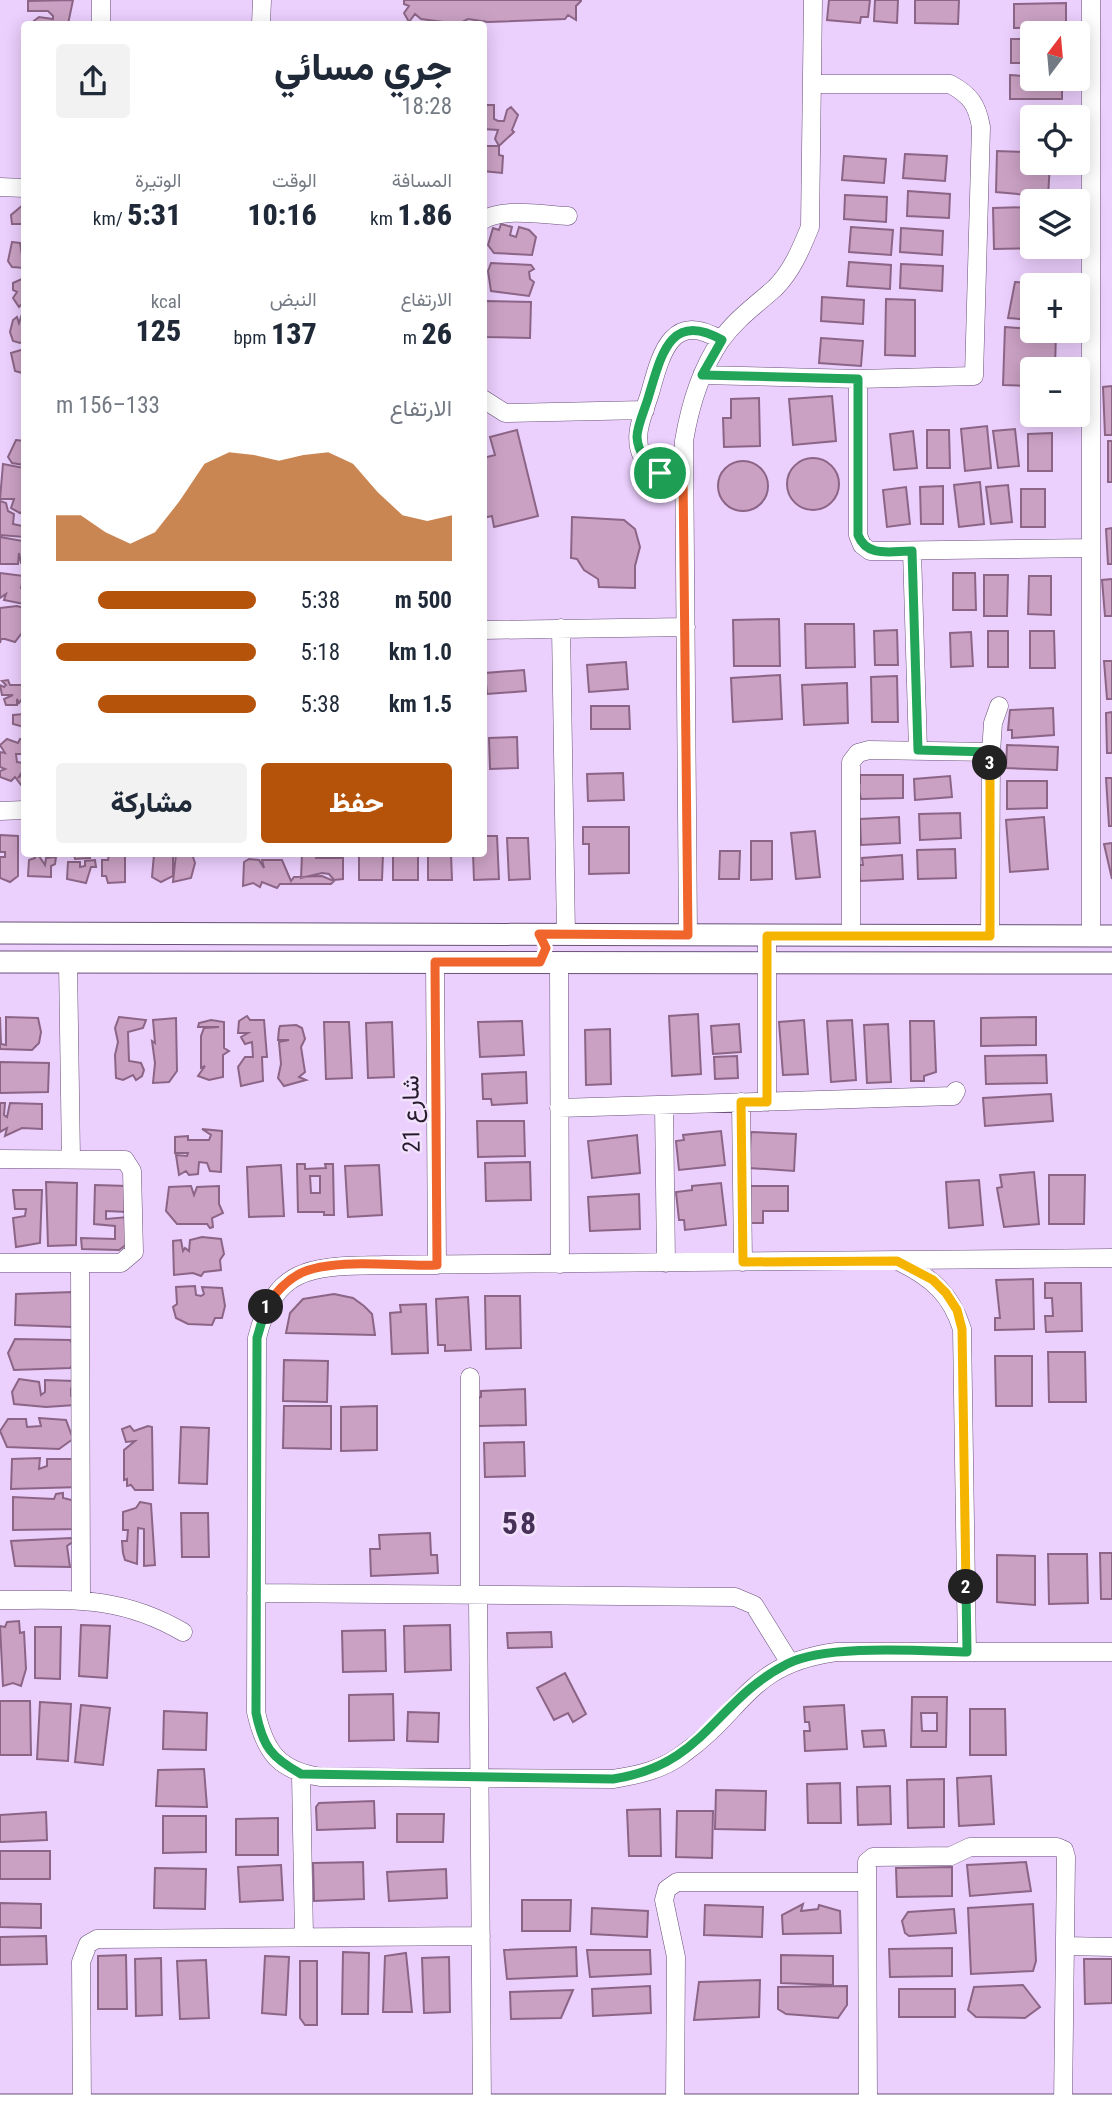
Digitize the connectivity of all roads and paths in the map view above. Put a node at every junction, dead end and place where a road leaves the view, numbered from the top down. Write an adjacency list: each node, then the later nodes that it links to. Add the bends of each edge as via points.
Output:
1 (101, 0): 5 (street)
2 (262, 0): 6 (street)
3 (813, 0): 7 (street)
4 (1091, 0): 18 (street)
5 (101, 21)
6 (261, 21)
7 (812, 84): 12 (street, via 810,227 797,259 777,286 747,310); 14 (street, via 950,84 967,94 978,109 981,127 974,376)
8 (0, 187): 9 (street)
9 (21, 188)
10 (568, 216): 11 (street)
11 (487, 217)
12 (722, 340): 13 (street); 16 (street, via 698,330 674,337 663,349)
13 (702, 375): 14 (street); 17 (street, via 686,430)
14 (858, 379): 19 (street, via 858,535 870,551)
15 (487, 402): 16 (street, via 505,413)
16 (645, 410): 17 (street, via 637,436 642,457 660,473)
17 (683, 475): 20 (street)
18 (1091, 548): 19 (street); 35 (street)
19 (912, 551): 24 (street)
20 (686, 627): 21 (street); 31 (street)
21 (561, 628): 22 (street); 30 (street)
22 (487, 630)
23 (999, 706): 25 (street)
24 (918, 750): 25 (street); 33 (street, via 869,750 858,753 851,762)
25 (990, 752): 34 (street)
26 (21, 810): 27 (street)
27 (0, 811)
28 (0, 933): 29 (street)
29 (539, 934): 30 (street); 39 (street)
30 (569, 934): 31 (street); 39 (street, via 567,948)
31 (688, 935): 32 (street)
32 (767, 936): 33 (street); 40 (street)
33 (850, 936): 34 (street)
34 (990, 936): 35 (street)
35 (1102, 936)
36 (0, 962): 37 (street)
37 (68, 962): 38 (street); 48 (street)
38 (435, 962): 39 (street); 56 (street, شارع 21)
39 (557, 962): 40 (street); 46 (street)
40 (767, 962): 41 (street); 44 (street)
41 (1112, 964)
42 (957, 1091): 44 (street, via 953,1096)
43 (741, 1102): 44 (street); 45 (street); 51 (street)
44 (767, 1102)
45 (664, 1105): 46 (street); 54 (street)
46 (559, 1108): 55 (street)
47 (0, 1159): 48 (street)
48 (71, 1159): 53 (street, via 125,1160 132,1171 132,1257 121,1263)
49 (1112, 1258): 50 (street)
50 (897, 1261): 51 (street); 63 (street, via 933,1280 946,1293 962,1329)
51 (743, 1262): 54 (street)
52 (0, 1263): 53 (street)
53 (80, 1263): 61 (street)
54 (666, 1263): 55 (street)
55 (560, 1264): 56 (street)
56 (437, 1265): 58 (street, via 327,1267 301,1273 279,1288 264,1310 257,1338)
57 (470, 1377): 59 (street)
58 (256, 1593): 59 (street); 66 (street, via 256,1713 262,1739 278,1760)
59 (474, 1595): 65 (street, via 745,1600 754,1605); 67 (street)
60 (0, 1600): 61 (street)
61 (81, 1600): 62 (street, via 128,1606)
62 (183, 1632)
63 (967, 1652): 64 (street); 65 (street, via 836,1653)
64 (1112, 1652)
65 (790, 1663): 67 (street, via 764,1677 684,1753 663,1766 613,1779)
66 (301, 1774): 67 (street); 69 (street)
67 (480, 1778): 70 (street)
68 (866, 1882): 71 (street, via 866,1865 873,1857 951,1856 970,1847 1061,1847 1066,1857); 76 (street, via 677,1882 667,1889 664,1900 676,1957); 77 (street)
69 (304, 1936): 70 (street); 74 (street, via 106,1937 88,1944 81,1962)
70 (481, 1936): 75 (street)
71 (1065, 1946): 72 (street); 78 (street)
72 (1112, 1947)
73 (0, 2105): 74 (street)
74 (82, 2105): 80 (street)
75 (482, 2105): 76 (street); 80 (street)
76 (675, 2105): 77 (street)
77 (868, 2105): 78 (street)
78 (1063, 2105): 79 (street)
79 (1112, 2105)
80 (428, 2108)

